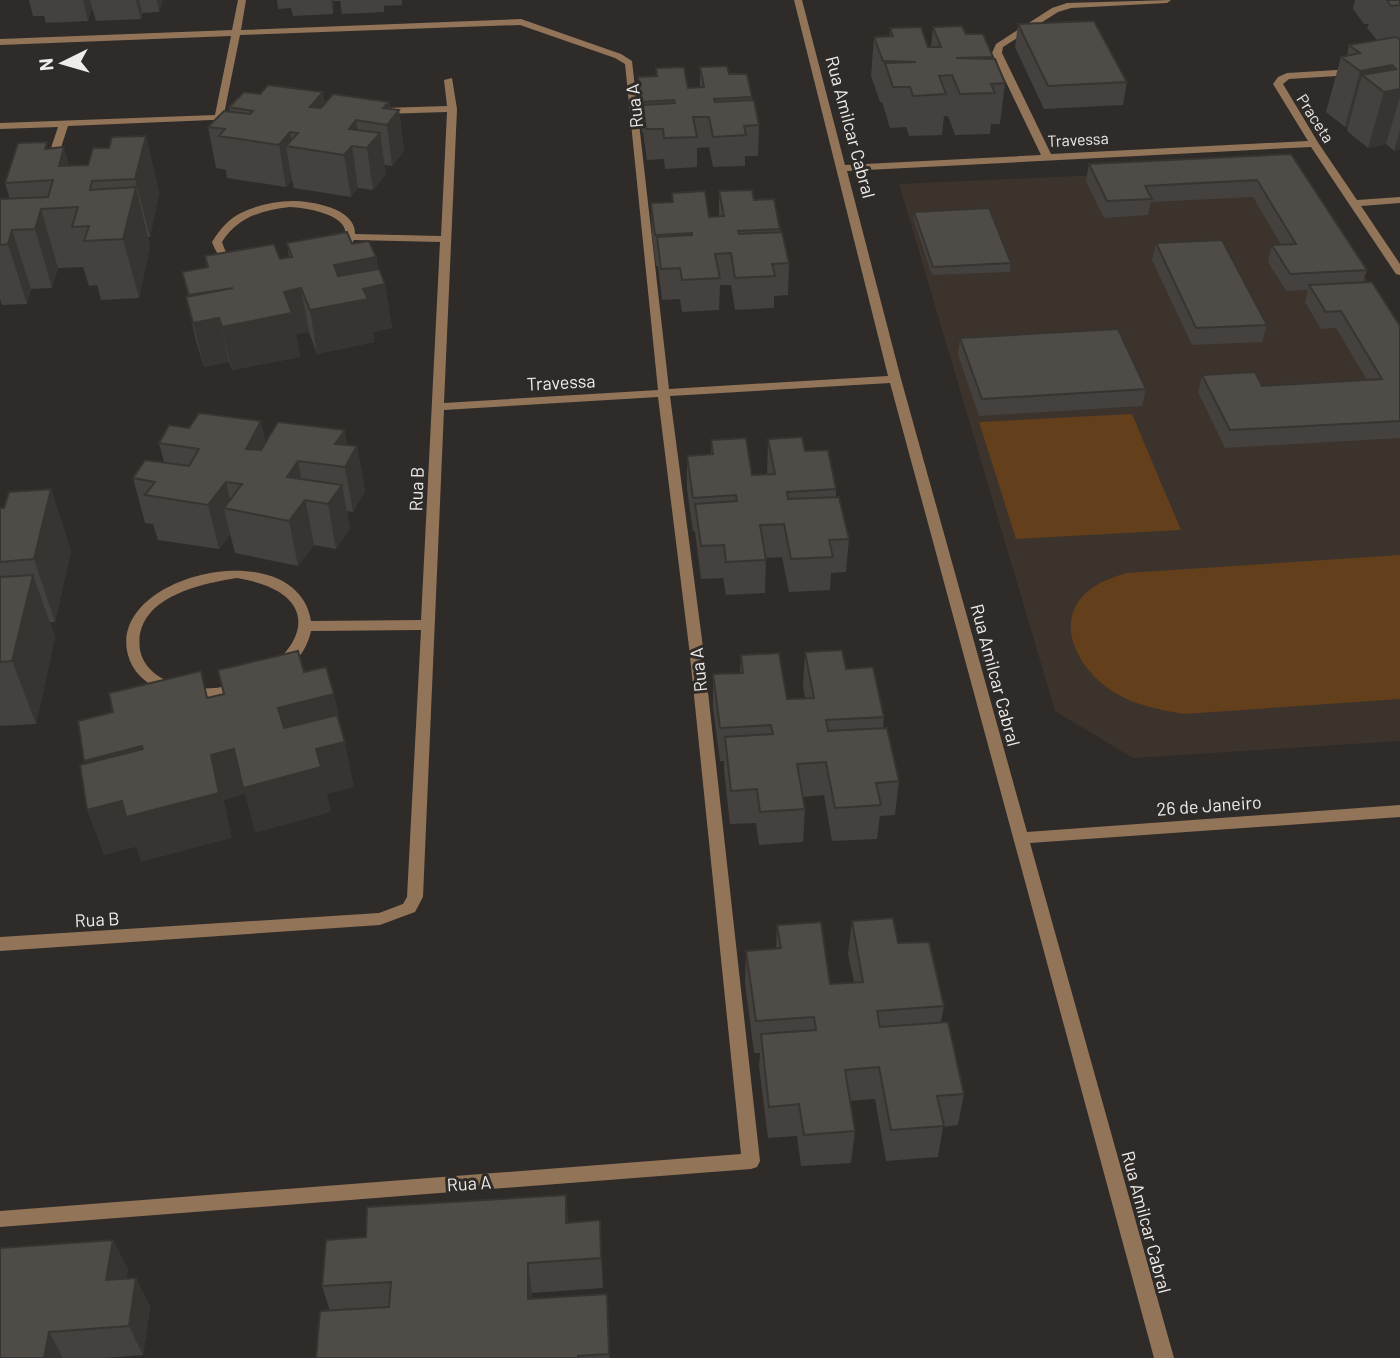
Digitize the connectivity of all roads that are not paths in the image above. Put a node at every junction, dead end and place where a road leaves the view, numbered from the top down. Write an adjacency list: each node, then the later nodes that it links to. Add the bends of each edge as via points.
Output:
1 (242, 0): 4 (street)
2 (798, 0): 17 (street, Rua Amilcar Cabral)
3 (1167, 0): 15 (street, via 1069,5 999,46 997,53)
4 (235, 34): 5 (street, Rua A); 11 (street); 24 (street, Rua A, via 521,22 629,64)
5 (0, 42)
6 (1370, 72): 14 (street, Praceta, via 1281,79 1280,90)
7 (449, 80): 8 (street, Rua B)
8 (452, 109): 9 (street); 21 (street, Rua B)
9 (369, 112)
10 (246, 117): 11 (street)
11 (219, 118): 12 (street)
12 (64, 124): 13 (street); 16 (street)
13 (0, 126)
14 (1314, 144): 15 (street, Travessa); 19 (street, Praceta)
15 (1047, 156): 17 (street, Travessa)
16 (49, 168)
17 (842, 168): 23 (street, Rua Amilcar Cabral)
18 (1400, 200): 19 (street)
19 (1354, 203): 22 (street, Praceta)
20 (350, 237): 20 (street, via 340,216 326,209 290,204 268,206 235,220 218,242 221,256 232,265 268,274 320,265 342,251); 21 (street)
21 (446, 239): 25 (street, Rua B)
22 (1400, 272)
23 (895, 379): 24 (street, Travessa); 29 (street, Rua Amilcar Cabral)
24 (664, 394): 25 (street, Travessa); 31 (street, Rua A, via 751,1161)
25 (439, 407): 26 (street, Rua B)
26 (429, 625): 27 (street); 30 (street, Rua B, via 418,884 409,908 380,919)
27 (306, 626): 27 (street, via 302,606 292,593 272,581 237,574 207,577 181,586 144,613 132,634 134,660 147,677 170,689 198,694 236,689 265,678 293,655)
28 (1400, 811): 29 (street, 26 de Janeiro)
29 (1021, 838): 32 (street, Rua Amilcar Cabral)
30 (0, 944)
31 (0, 1219)
32 (1164, 1358)

